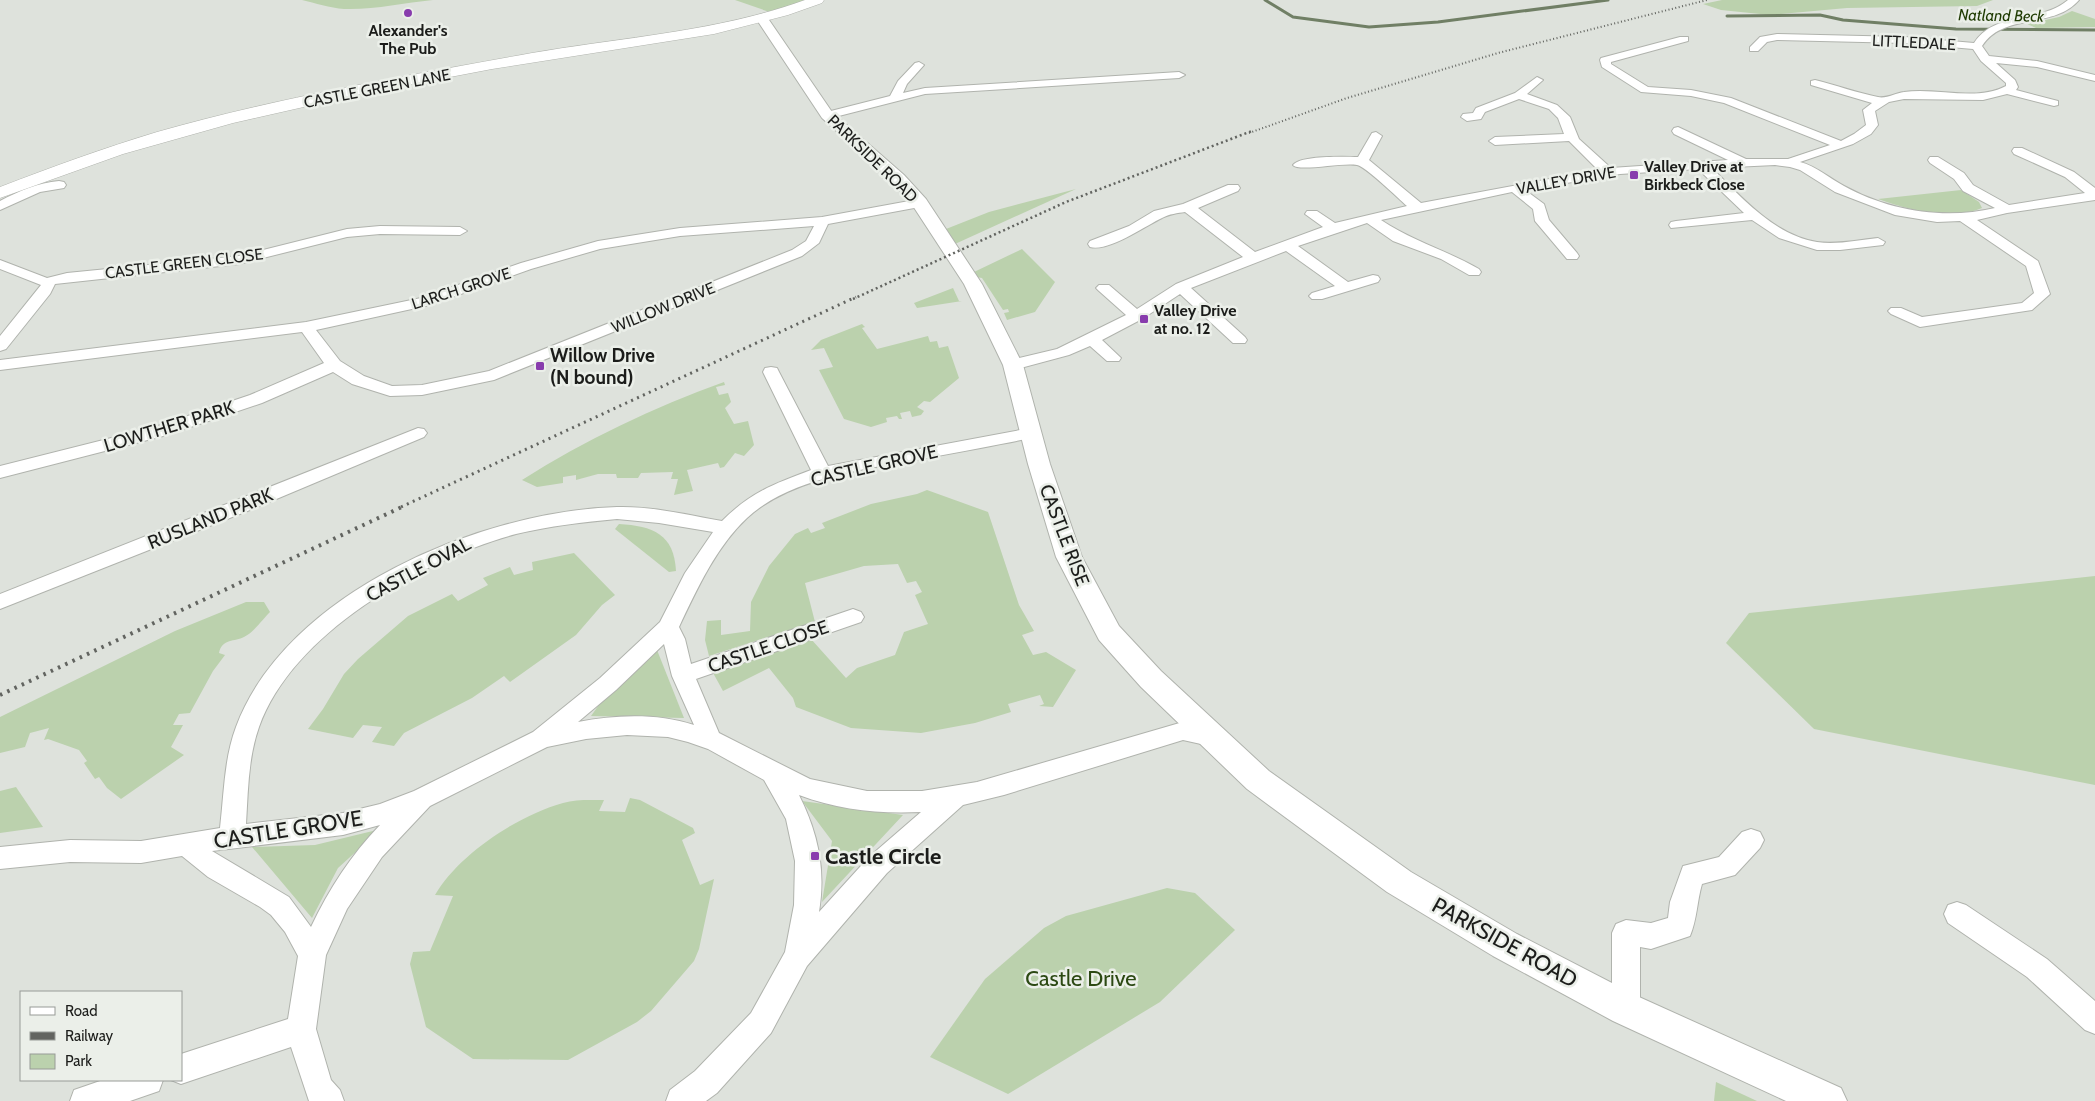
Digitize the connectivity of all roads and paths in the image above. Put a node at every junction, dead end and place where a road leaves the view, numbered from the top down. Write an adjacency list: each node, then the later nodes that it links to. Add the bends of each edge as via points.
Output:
1 (816, 0): 3 (highway, CASTLE GREEN LANE)
2 (2074, 0): 6 (street, via 2056,13 1991,30 1980,38)
3 (763, 20): 20 (street, PARKSIDE ROAD); 38 (highway, CASTLE GREEN LANE, via 529,59 251,114 136,145)
4 (1684, 38): 26 (street, via 1605,60 1606,65 1645,90 1724,95)
5 (1852, 40): 6 (street, LITTLEDALE, via 1905,40); 7 (street, LITTLEDALE, via 1777,37 1764,39); 8 (street, LITTLEDALE)
6 (1977, 46): 9 (street)
7 (1754, 49)
8 (1868, 49)
9 (1986, 59): 12 (street, via 2037,64); 15 (street, via 2011,82 2012,87)
10 (919, 65): 17 (street, via 902,83)
11 (1179, 75): 17 (street, via 925,91)
12 (2095, 78)
13 (1537, 80): 16 (street)
14 (1815, 83): 18 (street)
15 (2008, 91): 18 (street, via 1982,95 1911,95); 19 (street)
16 (1519, 95): 21 (street, via 1480,110 1477,116); 24 (street, via 1552,107 1564,117)
17 (896, 98): 20 (street)
18 (1879, 101): 26 (street, VALLEY DRIVE, via 1869,110 1872,125 1868,131)
19 (2054, 103)
20 (827, 115): 40 (street, PARKSIDE ROAD, via 898,178)
21 (1467, 117)
22 (1678, 131): 30 (street)
23 (1376, 136): 29 (street)
24 (1572, 137): 25 (street); 34 (street)
25 (1495, 141)
26 (1839, 144): 31 (street, VALLEY DRIVE)
27 (2018, 151): 39 (street, via 2067,173 2085,184)
28 (1954, 157): 44 (street, via 1928,160 1959,176 1973,192)
29 (1362, 162): 32 (street, via 1335,160); 43 (street)
30 (1745, 163): 31 (street, VALLEY DRIVE); 33 (street, VALLEY DRIVE)
31 (1792, 163): 48 (street, via 1805,167 1854,196 1883,206 1926,217)
32 (1299, 166)
33 (1703, 167): 34 (street, VALLEY DRIVE); 46 (street)
34 (1609, 172): 37 (street, VALLEY DRIVE)
35 (59, 185): 41 (street, via 39,188)
36 (1233, 188): 42 (street)
37 (1514, 188): 43 (street, VALLEY DRIVE); 56 (street, via 1539,207 1542,221)
38 (0, 193)
39 (2095, 196): 44 (street)
40 (920, 203): 49 (street, LARCH GROVE); 68 (street, PARKSIDE ROAD, via 958,259)
41 (0, 206)
42 (1188, 207): 54 (street, via 1159,214 1126,233); 57 (street)
43 (1418, 208): 47 (street, VALLEY DRIVE)
44 (2007, 209): 48 (street)
45 (1312, 214): 51 (street)
46 (1755, 216): 50 (street); 53 (street, via 1786,237 1816,246)
47 (1369, 218): 51 (street, VALLEY DRIVE); 59 (street, via 1398,238 1446,256)
48 (1965, 218): 66 (street, via 2034,264 2042,294 2027,306 1920,322)
49 (822, 221): 69 (street, LARCH GROVE, via 680,232 598,245 526,266 425,302); 75 (street, WILLOW DRIVE, via 817,238 797,253 494,375 422,390 390,390 358,380)
50 (1676, 225)
51 (1334, 228): 55 (street, VALLEY DRIVE)
52 (460, 231): 61 (street, CASTLE GREEN CLOSE, via 380,230 347,234 239,260 77,276)
53 (1878, 242)
54 (1094, 244)
55 (1286, 244): 57 (street, VALLEY DRIVE); 64 (street)
56 (1572, 256)
57 (1252, 257): 62 (street, VALLEY DRIVE)
58 (0, 264): 61 (street, CASTLE GREEN CLOSE)
59 (1474, 272)
60 (1373, 279): 64 (street)
61 (47, 282): 72 (street, via 45,291)
62 (1181, 287): 67 (street, VALLEY DRIVE); 71 (street)
63 (1104, 288): 67 (street)
64 (1346, 288): 65 (street)
65 (1317, 296)
66 (1896, 311)
67 (1136, 316): 70 (street, VALLEY DRIVE)
68 (994, 324): 76 (street, CASTLE RISE)
69 (306, 327): 74 (street, LARCH GROVE); 75 (street, WILLOW DRIVE)
70 (1092, 339): 73 (street); 76 (street, VALLEY DRIVE, via 1063,352)
71 (1240, 340)
72 (0, 346)
73 (1113, 358)
74 (0, 365)
75 (334, 365): 80 (street, LOWTHER PARK, via 256,399 161,431)
76 (1013, 365): 79 (street, CASTLE RISE)
77 (772, 372): 81 (street)
78 (418, 433): 83 (street, RUSLAND PARK)
79 (1031, 433): 81 (street, CASTLE GROVE); 87 (street, CASTLE RISE, via 1069,557 1110,633)
80 (0, 472)
81 (822, 473): 82 (street, CASTLE GROVE, via 767,494)
82 (726, 528): 85 (street, CASTLE GROVE, via 692,578); 93 (street, CASTLE OVAL, via 619,513 576,516 478,538 442,552 382,584 303,643 278,671 248,725 241,755)
83 (0, 602)
84 (853, 617): 86 (street, CASTLE CLOSE)
85 (668, 627): 86 (street); 88 (street, CASTLE GROVE, via 608,684)
86 (682, 675): 89 (street, via 707,724)
87 (1210, 737): 92 (street, via 1183,731); 100 (street, PARKSIDE ROAD, via 1258,780 1399,882 1505,945)
88 (541, 739): 89 (street, via 618,726 658,726); 91 (street, CASTLE GROVE)
89 (709, 739): 90 (street)
90 (772, 773): 92 (street, via 797,785 840,798 893,803); 99 (street, via 801,824 809,857 808,908)
91 (423, 798): 93 (street, CASTLE GROVE, via 382,814 343,824); 98 (street, via 373,849 337,901)
92 (954, 798): 99 (street, via 878,865)
93 (232, 837): 95 (street, CASTLE GROVE)
94 (1750, 840): 100 (street, via 1726,867 1692,874 1680,927 1651,936 1626,933)
95 (186, 844): 96 (street, CASTLE GROVE, via 141,852 70,851); 98 (street, via 193,854 280,906 294,921)
96 (0, 858)
97 (1957, 914): 101 (street, via 2036,968)
98 (312, 955): 102 (street)
99 (797, 957): 107 (street, via 761,1023 706,1082)
100 (1626, 1009): 108 (street, PARKSIDE ROAD)
101 (2095, 1020)
102 (301, 1029): 103 (street); 105 (street)
103 (182, 1069)
104 (145, 1081): 106 (street)
105 (320, 1097)
106 (84, 1101)
107 (681, 1101)
108 (1828, 1101)

